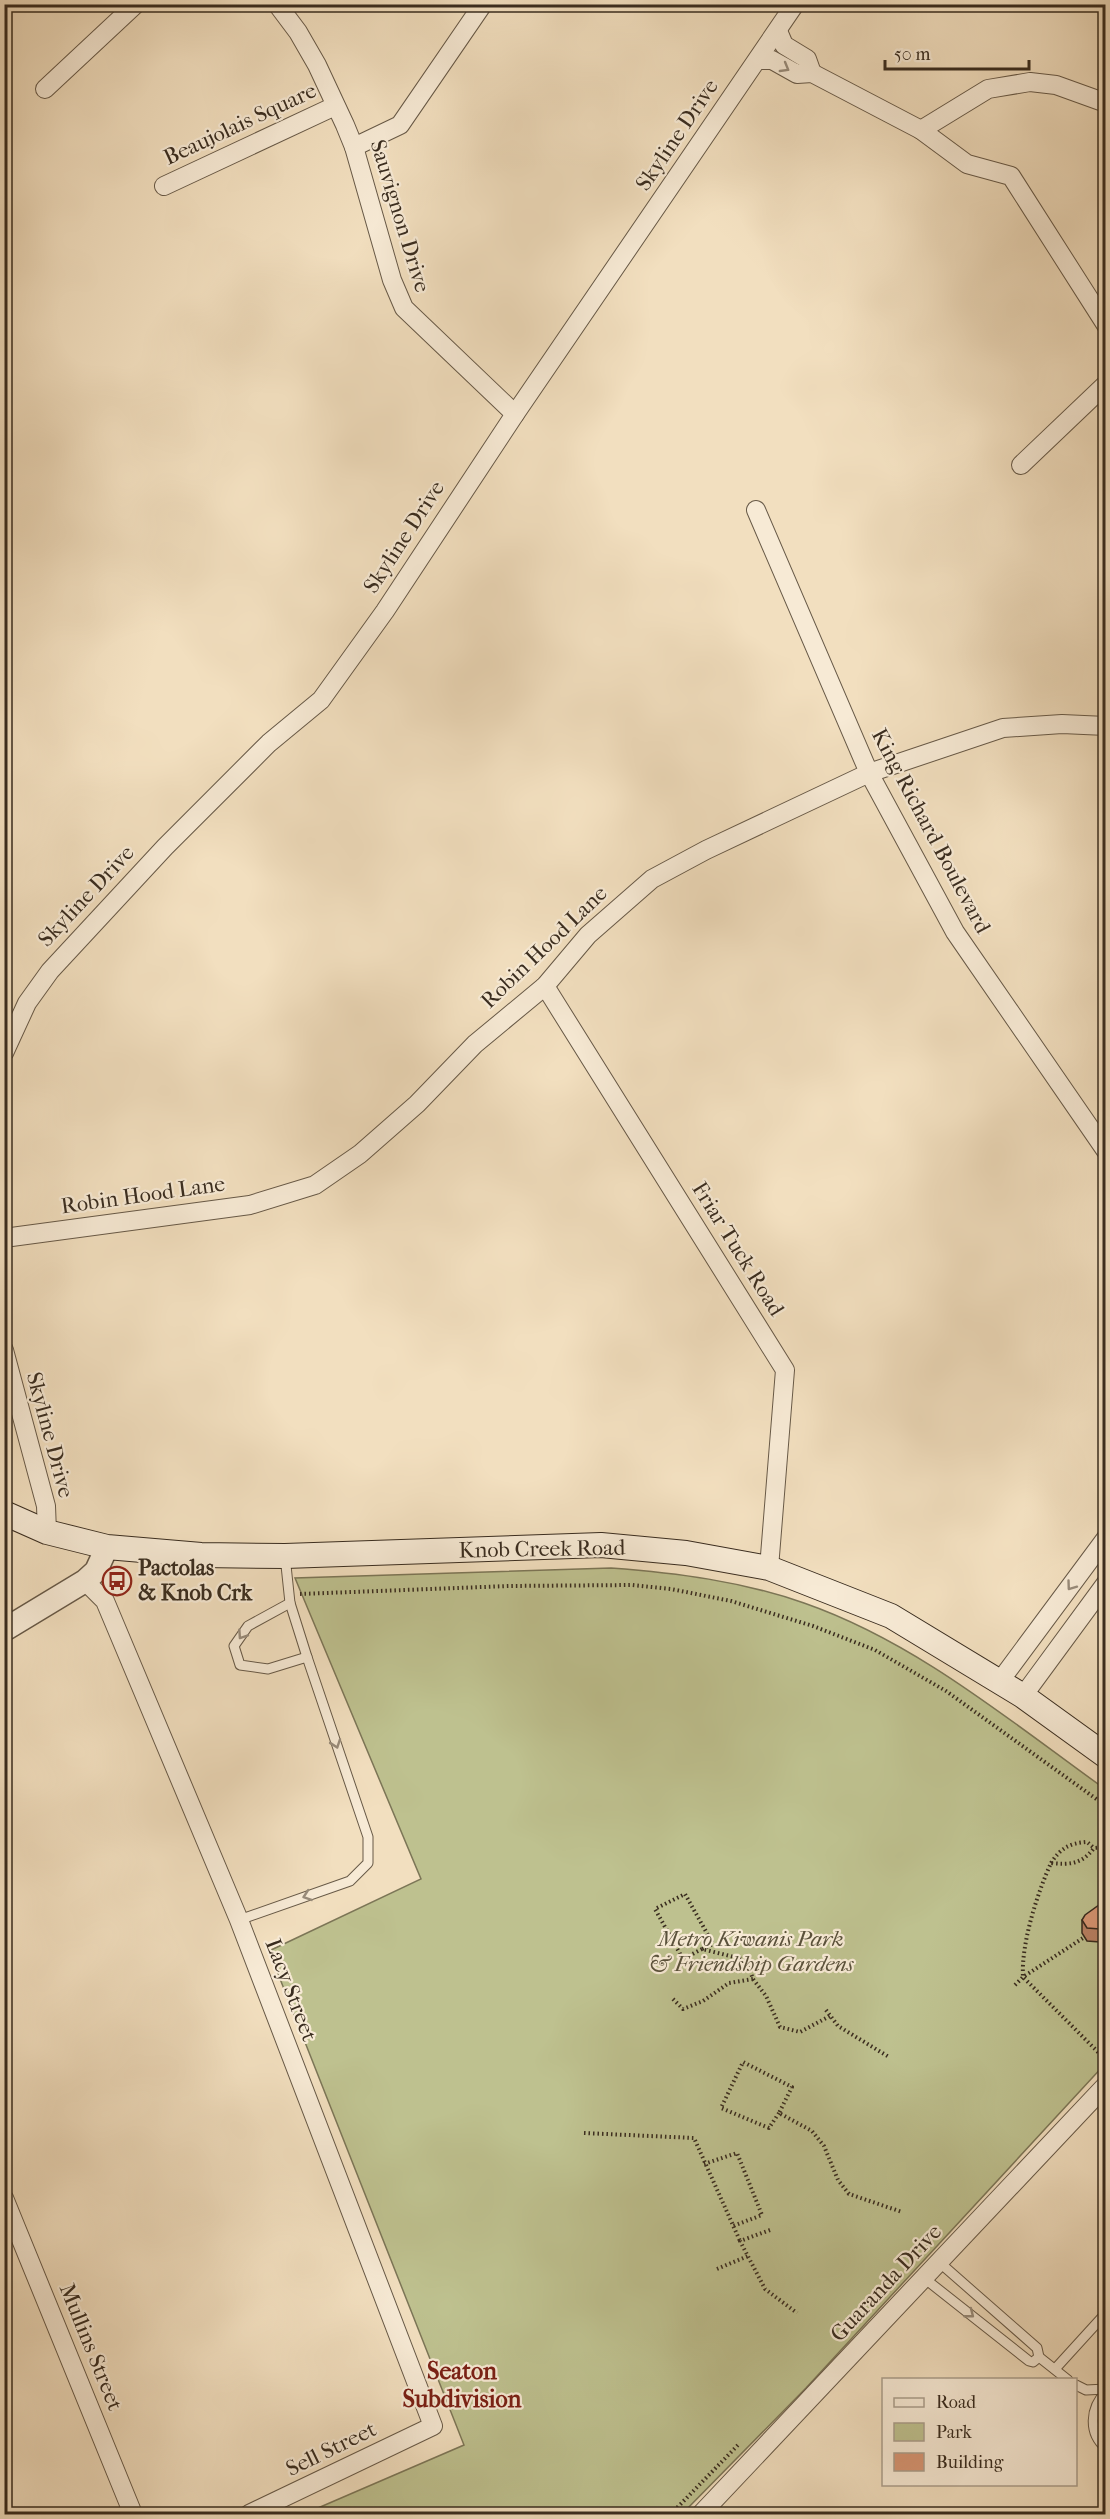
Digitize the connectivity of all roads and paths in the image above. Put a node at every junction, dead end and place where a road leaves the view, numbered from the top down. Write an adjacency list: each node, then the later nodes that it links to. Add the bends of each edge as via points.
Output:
1 (136, 4): 8 (street)
2 (277, 4): 10 (street, Sauvignon Drive, via 317,65)
3 (483, 4): 12 (street, via 400,125)
4 (795, 4): 5 (street, Skyline Drive)
5 (778, 30): 6 (street, Skyline Drive); 7 (street, via 784,45 807,59)
6 (758, 60): 7 (street, one-way to 7, via 772,60 796,74); 16 (street, Skyline Drive)
7 (812, 73): 11 (street)
8 (45, 89)
9 (1106, 103): 11 (street, via 1056,84 1030,82 988,89)
10 (335, 106): 12 (street, Sauvignon Drive); 13 (street, Beaujolais Square)
11 (921, 130): 14 (street, via 967,164 1011,176)
12 (354, 147): 16 (street, Sauvignon Drive, via 379,240 404,308)
13 (164, 186)
14 (1106, 325)
15 (1106, 384): 17 (street)
16 (515, 414): 22 (street, Skyline Drive, via 385,611 321,700 269,743 165,847 50,971 27,1003)
17 (1021, 465)
18 (756, 510): 20 (street, King Richard Boulevard)
19 (1106, 726): 20 (street, Robin Hood Lane, via 1003,728)
20 (869, 773): 21 (street, Robin Hood Lane, via 652,879 588,935); 23 (street, King Richard Boulevard, via 956,932)
21 (544, 986): 24 (street, Robin Hood Lane, via 475,1044 417,1104 360,1154 315,1185 250,1205); 31 (street, Friar Tuck Road, via 785,1370)
22 (4, 1053)
23 (1106, 1151)
24 (4, 1238)
25 (4, 1350): 27 (street, Skyline Drive, via 46,1506)
26 (4, 1513): 27 (main road, Knob Creek Road)
27 (47, 1532): 29 (main road, Knob Creek Road)
28 (1106, 1538): 37 (street, one-way to 37)
29 (107, 1547): 30 (main road, Knob Creek Road, via 201,1555); 32 (street, via 96,1571)
30 (285, 1556): 31 (main road, Knob Creek Road, via 601,1545 686,1553); 34 (lane)
31 (769, 1568): 37 (main road, Knob Creek Road, via 891,1616)
32 (85, 1581): 35 (street); 44 (street, Lacy Street, via 105,1601)
33 (1106, 1583): 38 (street)
34 (290, 1598): 36 (lane); 36 (lane, one-way to 36, via 248,1626 234,1646 240,1665 268,1669); 40 (path, via 509,1586 632,1585 731,1601 875,1650 946,1691)
35 (4, 1630)
36 (307, 1657): 44 (lane, one-way to 44, via 368,1837 368,1863 350,1881)
37 (1000, 1682): 38 (main road, Knob Creek Road)
38 (1023, 1696): 39 (main road, Knob Creek Road)
39 (1106, 1756)
40 (1106, 1806)
41 (1106, 1847): 42 (path)
42 (1094, 1848): 43 (path, via 1086,1858 1070,1865); 43 (path, via 1087,1842 1076,1843 1059,1850)
43 (1051, 1863): 47 (path, via 1028,1930)
44 (238, 1920): 75 (street, Lacy Street)
45 (1083, 1938): 47 (path)
46 (702, 1949): 46 (path, via 713,1944 685,1894 655,1909 683,1959); 48 (path, via 746,1960)
47 (1023, 1977): 49 (path); 54 (path)
48 (753, 1979): 50 (path, via 729,1983 703,2001 684,2008); 52 (path, via 780,2027 801,2032)
49 (1015, 1985)
50 (673, 1999)
51 (826, 2010): 52 (path)
52 (830, 2016): 53 (path, via 838,2026)
53 (888, 2057)
54 (1106, 2060)
55 (1106, 2085): 65 (street, Guaranda Drive)
56 (779, 2113): 56 (path, via 792,2087 743,2062 721,2108 769,2128); 60 (path, via 812,2131 849,2194)
57 (584, 2133): 58 (path, via 694,2138)
58 (704, 2164): 61 (path); 61 (path, via 737,2153 762,2215)
59 (4, 2198): 77 (street, Mullins Street)
60 (902, 2212)
61 (733, 2226): 63 (path)
62 (770, 2230): 63 (path)
63 (740, 2241): 64 (path)
64 (748, 2256): 66 (path); 68 (path, via 765,2289)
65 (939, 2262): 67 (street, Guaranda Drive); 70 (lane, via 1037,2348)
66 (717, 2269)
67 (924, 2278): 70 (lane, one-way to 70, via 1029,2361); 79 (street, Guaranda Drive)
68 (797, 2313)
69 (1106, 2313): 71 (lane)
70 (1039, 2357): 71 (lane)
71 (1055, 2369): 72 (lane)
72 (1067, 2378)
73 (1077, 2386): 74 (lane)
74 (1106, 2391): 76 (lane, via 1098,2400 1093,2424 1099,2443)
75 (433, 2426): 78 (street, Sell Street)
76 (1106, 2448)
77 (133, 2514)
78 (249, 2514)
79 (700, 2514)

